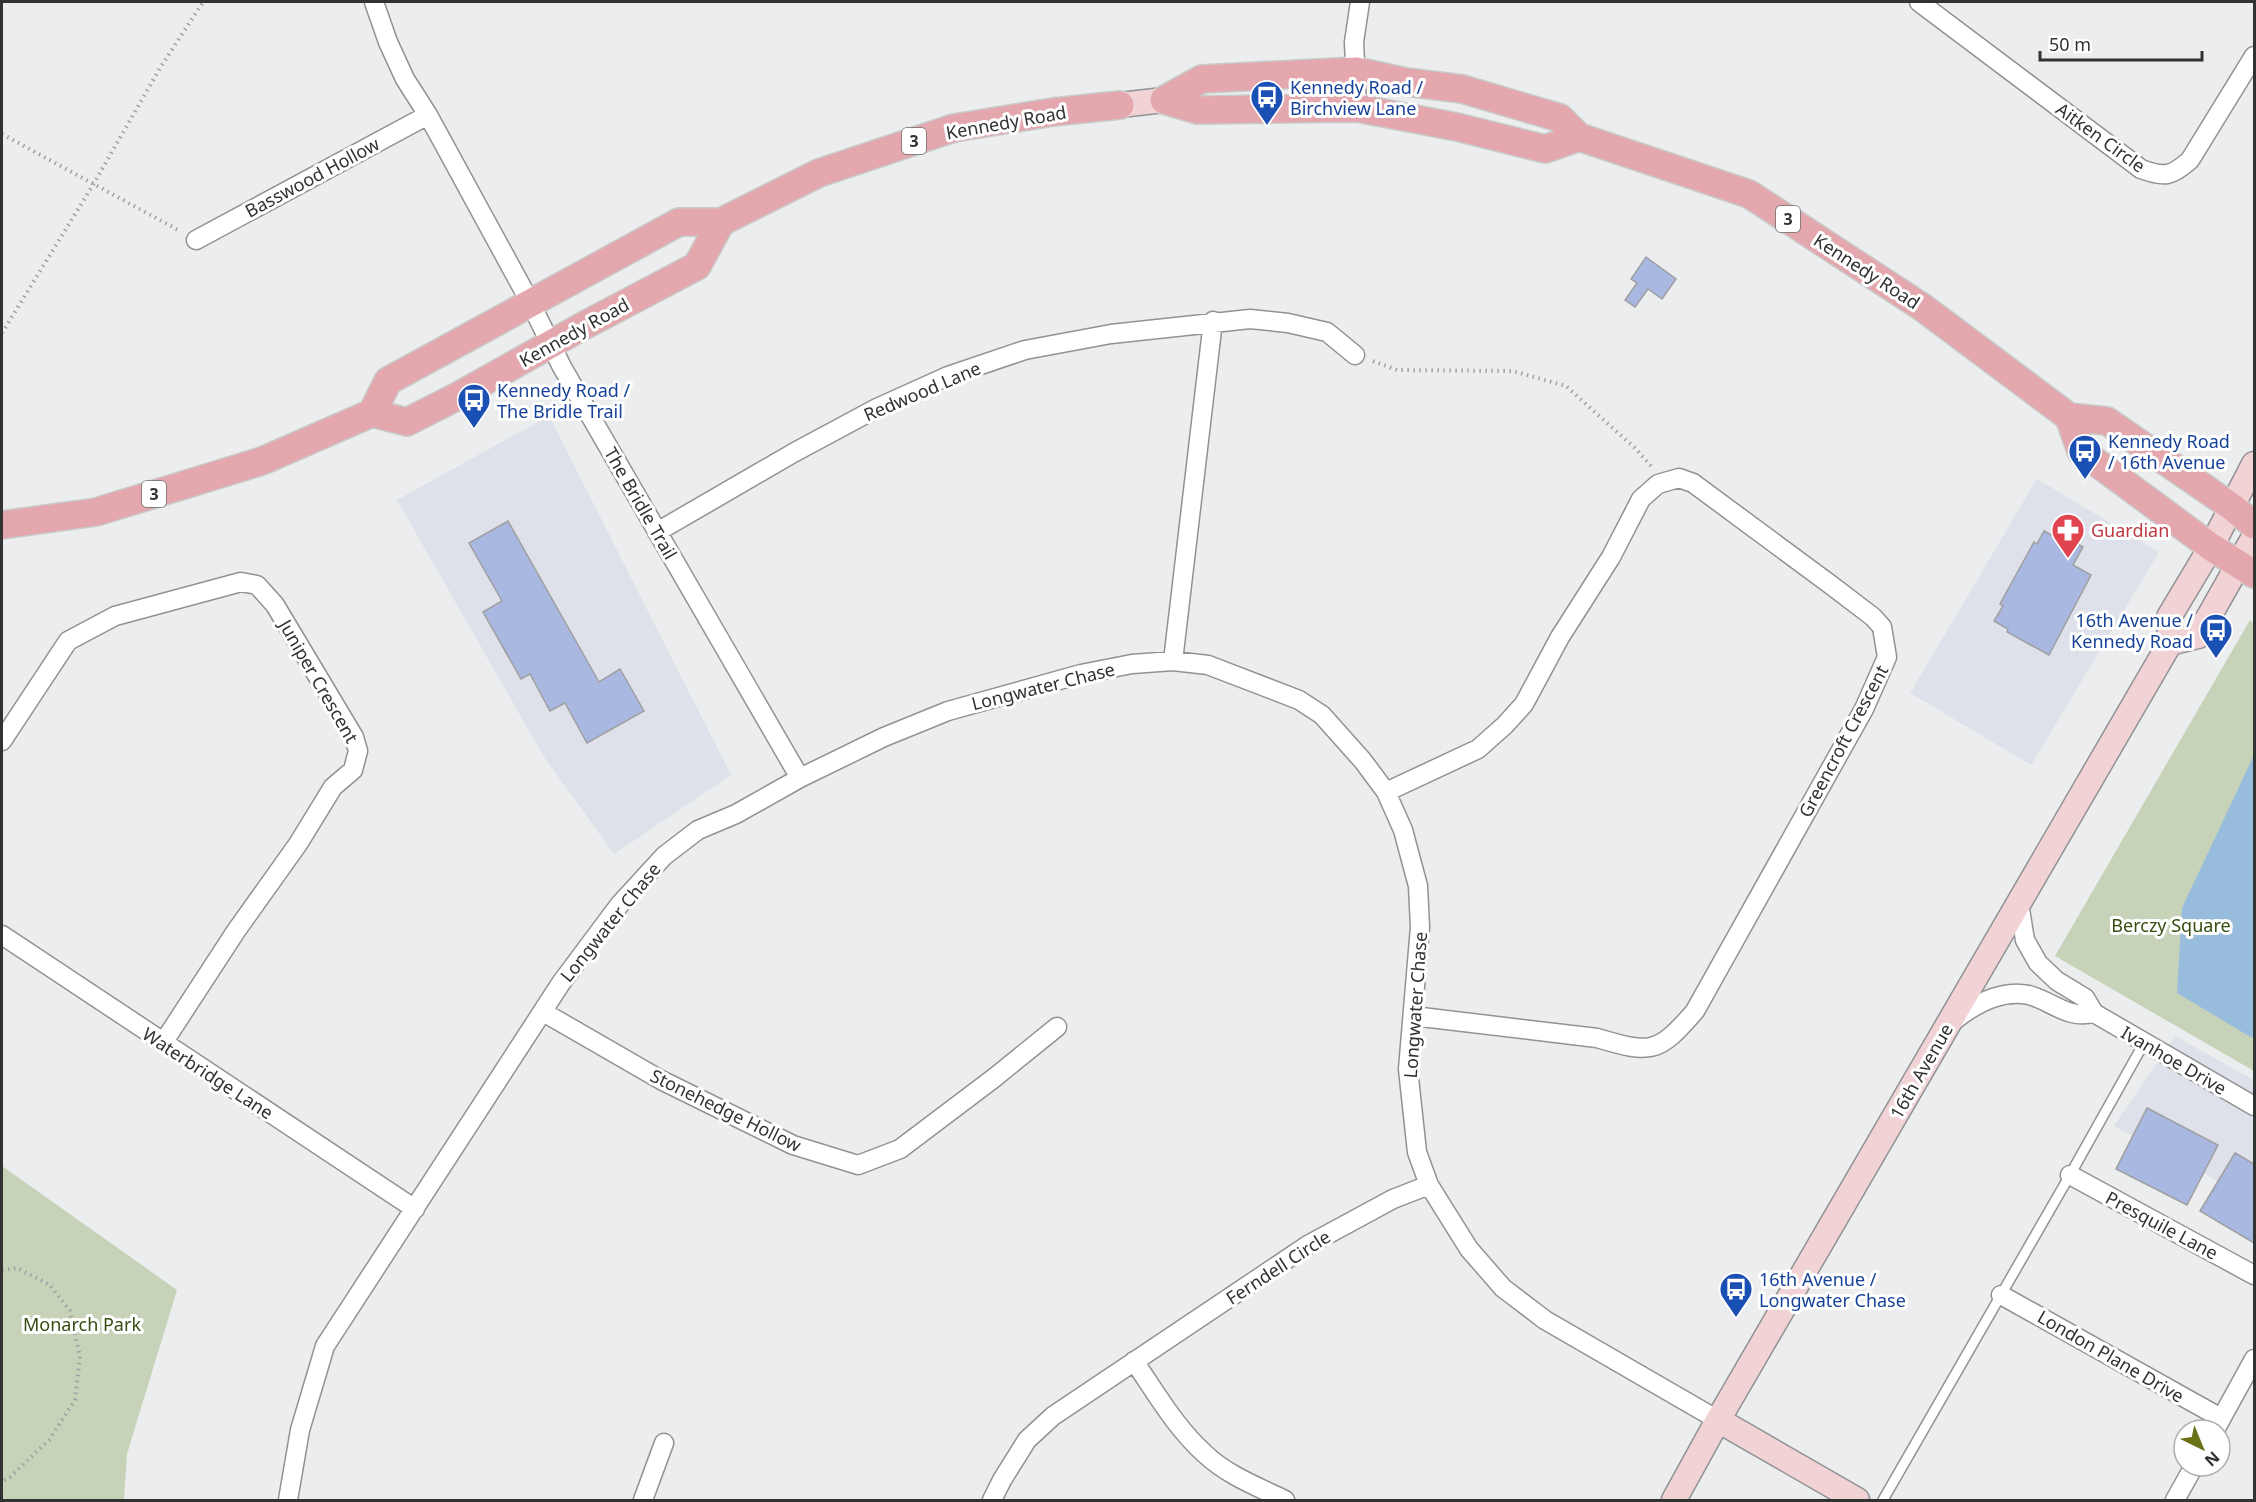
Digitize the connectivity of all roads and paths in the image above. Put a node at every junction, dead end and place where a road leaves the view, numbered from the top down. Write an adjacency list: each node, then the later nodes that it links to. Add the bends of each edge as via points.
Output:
1 (203, 2): 13 (path)
2 (374, 2): 10 (street, The Bridle Trail, via 405,79)
3 (1360, 2): 6 (street, via 1354,42)
4 (1919, 2): 5 (street, Aitken Circle, via 2141,169 2155,174 2176,173 2190,160)
5 (2254, 56)
6 (1356, 71): 7 (main road, Kennedy Road / 3, via 1202,79); 9 (street); 12 (main road, Kennedy Road / 3, via 1462,89 1538,111 1560,118)
7 (1164, 100): 8 (main road, Kennedy Road / 3); 9 (main road, Kennedy Road / 3, via 1198,110)
8 (1120, 105): 14 (main road, Kennedy Road / 3, via 954,128 819,173)
9 (1357, 108): 12 (main road, Kennedy Road / 3, via 1545,149)
10 (428, 115): 15 (street, Basswood Hollow); 16 (street, The Bridle Trail)
11 (2, 134): 13 (path)
12 (1578, 137): 22 (main road, Kennedy Road / 3, via 1749,194 1922,307)
13 (93, 185): 15 (path); 18 (path)
14 (721, 222): 16 (main road, Kennedy Road / 3, via 679,222); 19 (main road, Kennedy Road, via 697,266)
15 (196, 240)
16 (530, 302): 19 (street, The Bridle Trail); 21 (main road, Kennedy Road / 3, via 388,381)
17 (1213, 321): 20 (street, Redwood Lane, via 1250,319 1327,332); 28 (street, Redwood Lane, via 1025,350 948,376 877,408); 33 (street)
18 (2, 333)
19 (550, 344): 21 (main road, Kennedy Road, via 406,422); 28 (street, The Bridle Trail)
20 (1355, 355): 24 (path, via 1397,370 1513,371 1566,386 1635,448)
21 (372, 412): 26 (main road, 3, via 262,460 96,512)
22 (2069, 417): 25 (main road, via 2107,421); 30 (main road, via 2081,451)
23 (2254, 464): 25 (main road, 16th Avenue)
24 (1665, 482): 36 (street, via 1641,499 1524,704 1478,749); 41 (street, Greencroft Crescent, via 1679,478 1693,483 1874,617 1882,627 1886,645 1882,671 1695,1011 1664,1044 1627,1047 1598,1038)
25 (2232, 507): 27 (main road); 30 (main road, 16th Avenue)
26 (2, 525)
27 (2254, 525)
28 (657, 532): 35 (street, The Bridle Trail)
29 (2254, 537): 31 (main road)
30 (2211, 547): 31 (main road); 32 (main road, 16th Avenue, via 2169,617)
31 (2247, 569): 32 (main road, via 2198,636)
32 (2170, 643): 37 (main road, 16th Avenue)
33 (1173, 661): 35 (street, Longwater Chase, via 1081,674 948,711); 36 (street, Longwater Chase, via 1208,665 1299,700 1322,715)
34 (2, 741): 44 (street, Juniper Crescent, via 68,641 115,616 241,582 257,585 275,604 354,737 358,752 353,770 333,787)
35 (800, 778): 39 (street, Longwater Chase, via 698,830 664,856 620,904)
36 (1386, 792): 41 (street, Longwater Chase, via 1403,830 1418,886 1420,927)
37 (2019, 903): 40 (street, Ivanhoe Drive, via 2025,940 2038,963 2057,981 2085,998); 42 (main road, 16th Avenue)
38 (2, 935): 44 (street, Waterbridge Lane)
39 (543, 1012): 43 (street, Stonehedge Hollow, via 661,1080 793,1145 858,1165 900,1149); 49 (street, Longwater Chase)
40 (2094, 1013): 42 (street, Ivanhoe Drive, via 2078,1017 2028,995 1998,995 1967,1010); 45 (street, Ivanhoe Drive)
41 (1413, 1016): 48 (street, Longwater Chase, via 1408,1069 1417,1152)
42 (1947, 1026): 57 (main road, 16th Avenue)
43 (1057, 1027)
44 (163, 1043): 49 (street, Waterbridge Lane)
45 (2144, 1043): 46 (street, Ivanhoe Drive); 47 (lane)
46 (2254, 1106)
47 (2070, 1175): 51 (street, Presquile Lane); 52 (lane)
48 (1429, 1185): 54 (street, Ferndell Circle, via 1394,1199 1308,1245); 57 (street, Longwater Chase, via 1469,1249 1503,1288 1585,1345)
49 (415, 1209): 61 (street, Longwater Chase, via 325,1346 300,1430)
50 (2, 1270): 60 (path, via 17,1268 50,1285 70,1311 80,1356 75,1400 49,1440)
51 (2254, 1275)
52 (2001, 1295): 55 (street, London Plane Drive); 67 (lane)
53 (2254, 1359): 56 (street)
54 (1134, 1361): 63 (street, Ferndell Circle, via 1053,1416 1027,1440); 64 (street, via 1171,1416 1205,1455 1238,1477)
55 (2208, 1418)
56 (2221, 1418)
57 (1718, 1420): 65 (main road, 16th Avenue); 66 (main road)
58 (664, 1443): 62 (street)
59 (2187, 1478): 68 (street)
60 (2, 1482)
61 (288, 1500)
62 (643, 1500)
63 (992, 1500)
64 (1286, 1500)
65 (1674, 1500)
66 (1857, 1500)
67 (1883, 1500)
68 (2175, 1500)

